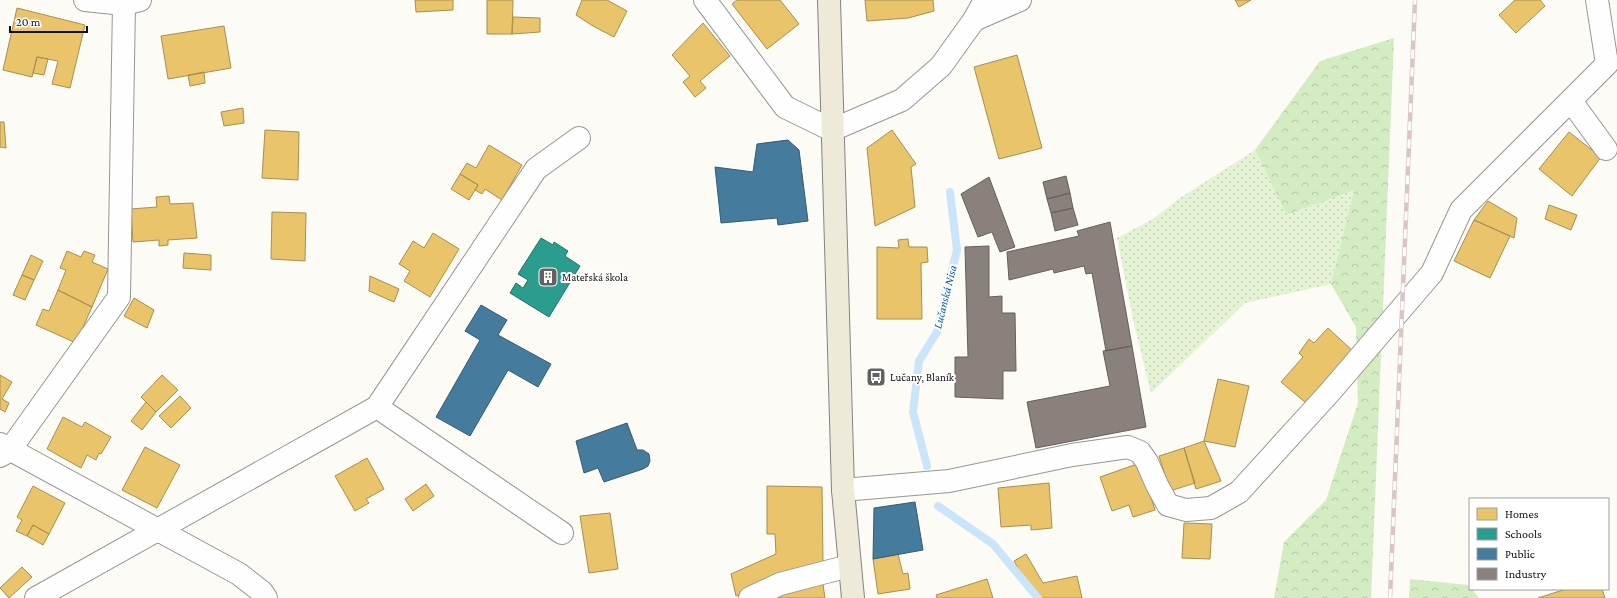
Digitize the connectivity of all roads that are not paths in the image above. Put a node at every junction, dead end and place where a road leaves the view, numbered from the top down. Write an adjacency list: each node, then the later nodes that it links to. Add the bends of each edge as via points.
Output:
1 (86, 0): 7 (street)
2 (704, 0): 10 (street, via 785,107)
3 (829, 0): 10 (main road)
4 (985, 0): 8 (street)
5 (1020, 0): 8 (street)
6 (1597, 0): 9 (street, via 1607,64)
7 (132, 2): 14 (street, via 119,297)
8 (974, 20): 10 (street, via 941,66 902,100)
9 (1571, 101): 12 (street); 15 (street, via 1461,210 1432,273 1330,392 1239,492 1211,508 1186,510 1168,505 1147,462 1140,452 1128,447 1072,455 949,481)
10 (832, 130): 15 (main road, via 836,190)
11 (579, 138): 13 (street, via 536,169)
12 (1606, 149)
13 (377, 407): 16 (street); 17 (street)
14 (3, 450): 16 (street)
15 (843, 490): 18 (main road)
16 (159, 530): 19 (street); 20 (street, via 239,574)
17 (562, 533)
18 (849, 566): 21 (street, via 780,584); 22 (main road)
19 (36, 598)
20 (266, 598)
21 (750, 598)
22 (853, 598)

